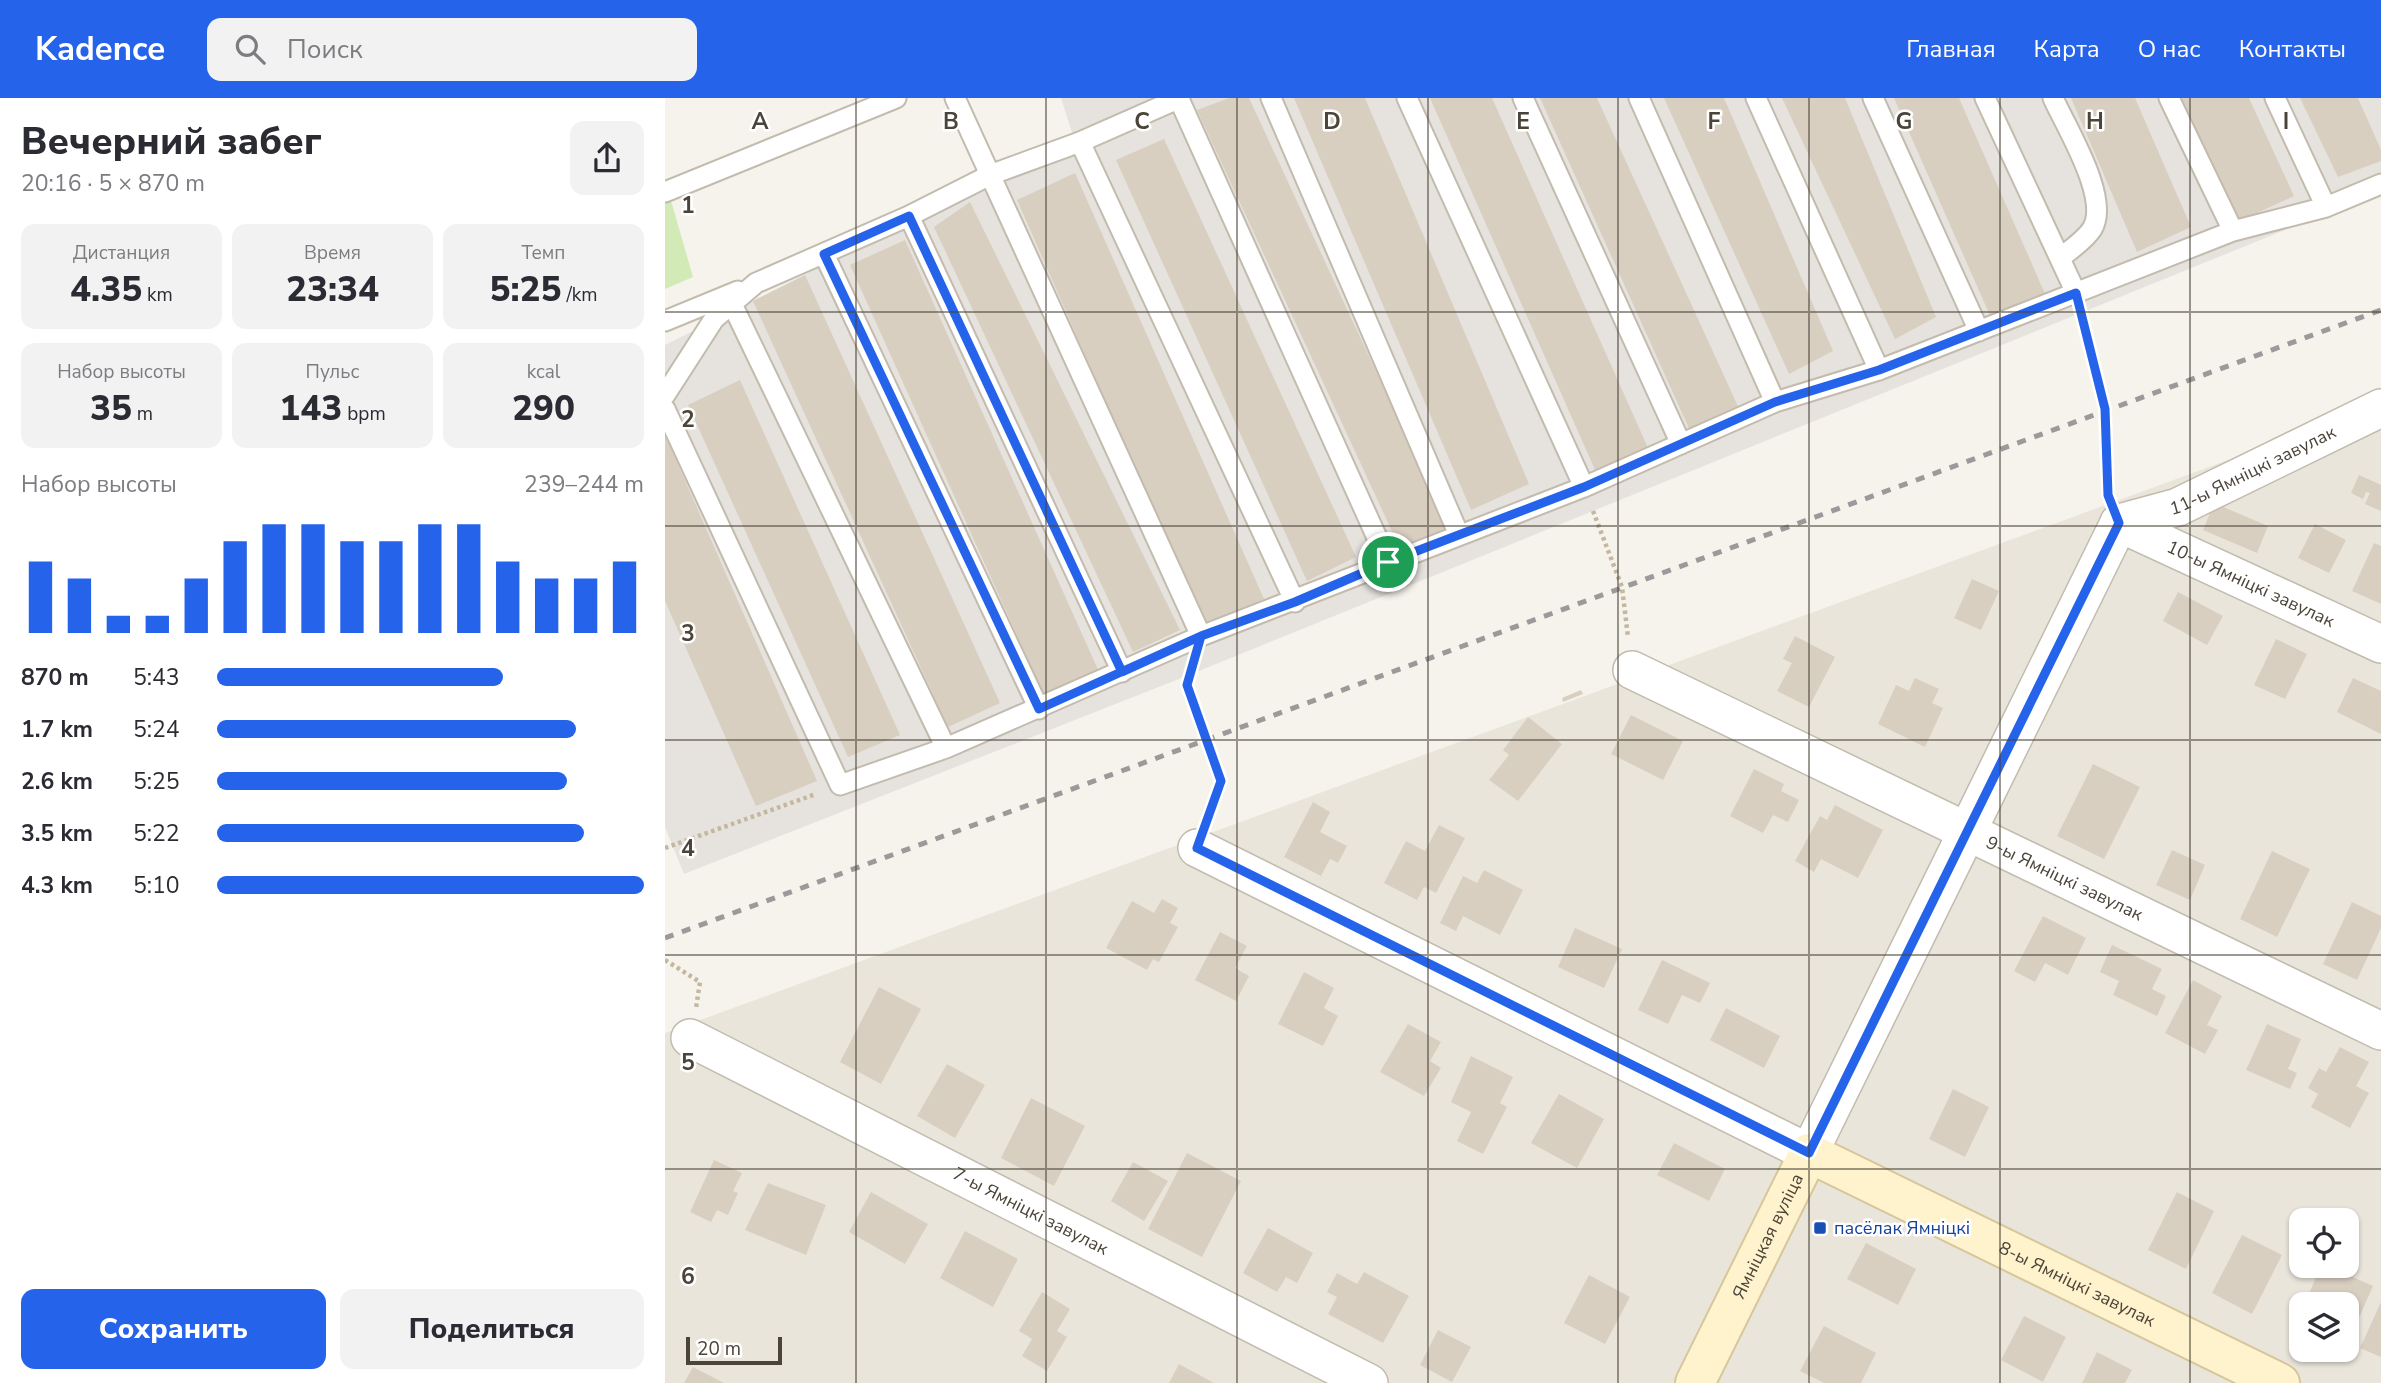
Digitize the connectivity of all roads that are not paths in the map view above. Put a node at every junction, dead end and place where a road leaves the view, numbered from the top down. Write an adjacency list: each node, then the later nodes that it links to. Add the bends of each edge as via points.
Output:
1 (896, 98): 17 (lane)
2 (955, 98): 15 (lane)
3 (1180, 98): 14 (lane); 37 (lane)
4 (1271, 98): 36 (lane)
5 (1407, 98): 34 (lane)
6 (1523, 98): 33 (lane)
7 (1639, 98): 30 (lane)
8 (1756, 98): 28 (lane)
9 (1873, 98): 27 (lane)
10 (1985, 98): 22 (lane)
11 (2053, 98): 22 (lane, via 2093,184 2097,210 2092,229)
12 (2169, 98): 20 (lane)
13 (2275, 98): 18 (lane)
14 (1080, 142): 15 (lane); 38 (lane)
15 (990, 175): 19 (lane); 39 (lane)
16 (2381, 184): 18 (lane)
17 (665, 192)
18 (2326, 208): 20 (lane)
19 (909, 216): 21 (lane); 42 (lane)
20 (2233, 231): 24 (lane)
21 (824, 254): 23 (lane); 43 (lane)
22 (2060, 258): 24 (lane)
23 (756, 284): 25 (lane); 26 (lane)
24 (2076, 293): 27 (lane)
25 (732, 304): 29 (lane, via 714,318); 44 (lane)
26 (665, 321)
27 (1979, 331): 28 (lane)
28 (1879, 370): 30 (lane)
29 (665, 395)
30 (1775, 402): 33 (lane)
31 (2381, 408): 35 (street, 11-ы Ямніцкі завулак, via 2178,507)
32 (665, 409): 44 (lane, via 840,786)
33 (1681, 444): 34 (lane)
34 (1584, 487): 36 (lane)
35 (2119, 523): 40 (street, 10-ы Ямніцкі завулак); 45 (street, Ямніцкая вуліца)
36 (1459, 535): 37 (lane)
37 (1388, 562): 38 (lane)
38 (1295, 602): 39 (lane)
39 (1201, 636): 42 (lane)
40 (2381, 644)
41 (1632, 670): 45 (street, 9-ы Ямніцкі завулак)
42 (1122, 672): 43 (lane)
43 (1039, 709): 44 (lane)
44 (946, 748)
45 (1968, 831): 47 (street, 9-ы Ямніцкі завулак); 49 (street, Ямніцкая вуліца)
46 (1197, 848): 49 (street, 8-ы Ямніцкі завулак)
47 (2381, 1031)
48 (690, 1038): 50 (street, 7-ы Ямніцкі завулак)
49 (1809, 1153): 51 (main road, Ямніцкая вуліца); 52 (main road, 8-ы Ямніцкі завулак)
50 (1369, 1383)
51 (1695, 1383)
52 (2280, 1383)

